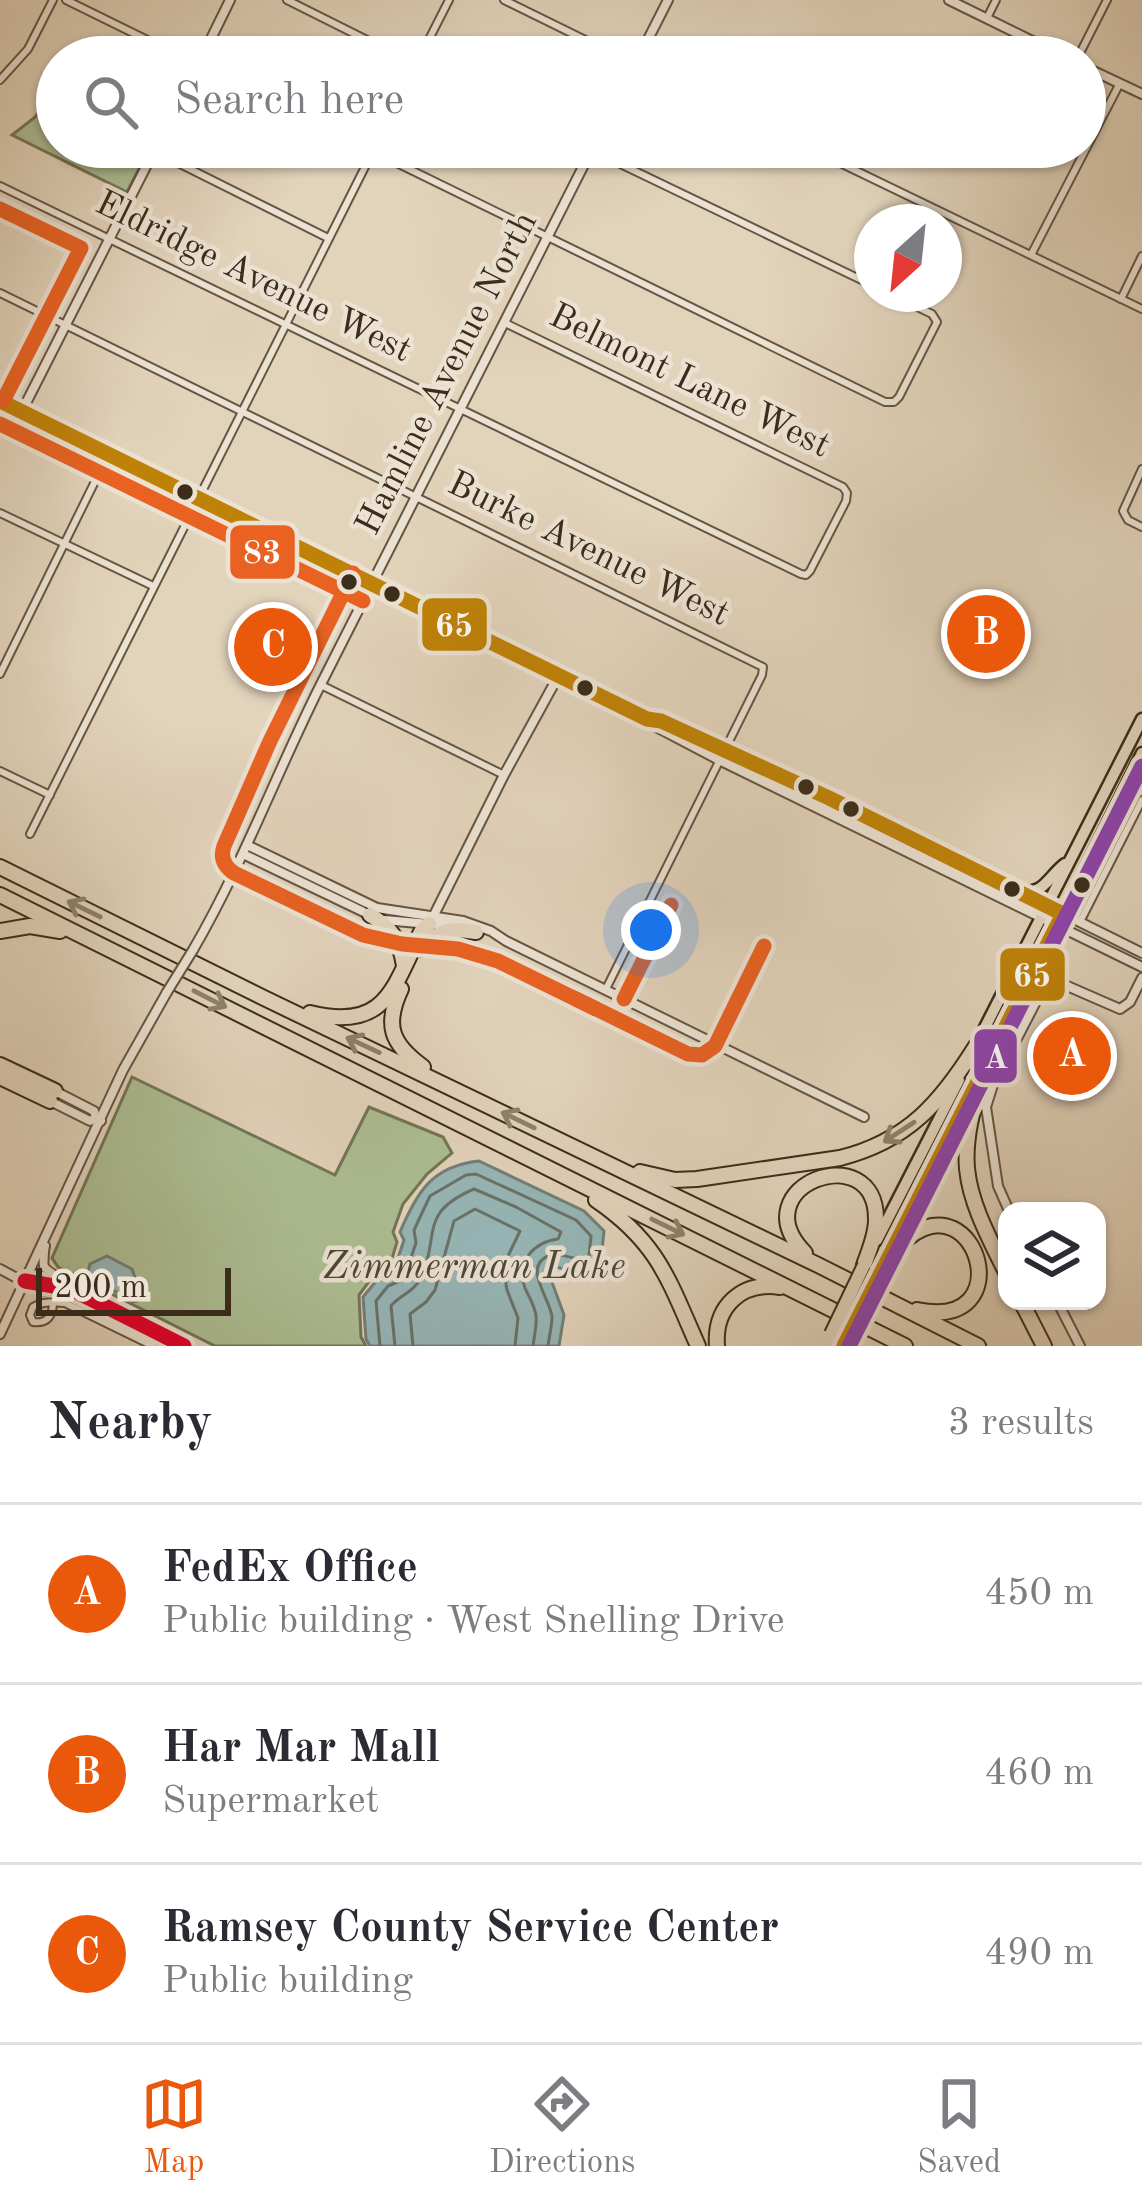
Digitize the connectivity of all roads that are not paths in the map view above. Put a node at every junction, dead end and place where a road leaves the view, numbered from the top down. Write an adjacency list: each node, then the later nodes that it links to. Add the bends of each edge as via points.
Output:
1 (53, 0): 21 (street, via 28,49)
2 (66, 0): 12 (street)
3 (230, 0): 13 (street)
4 (287, 0): 14 (street)
5 (449, 0): 15 (street)
6 (504, 0): 16 (street)
7 (668, 0): 17 (street)
8 (949, 0): 11 (street)
9 (996, 0): 11 (street)
10 (1107, 0): 19 (street)
11 (987, 18): 18 (street)
12 (139, 36)
13 (212, 36)
14 (359, 36)
15 (431, 36)
16 (577, 36)
17 (650, 36)
18 (1023, 36)
19 (1089, 36)
20 (1106, 77): 22 (street)
21 (0, 79)
22 (1120, 83): 23 (street); 24 (street)
23 (1142, 94)
24 (1106, 110)
25 (145, 168): 35 (street)
26 (192, 168): 36 (street)
27 (361, 168): 36 (street)
28 (410, 168): 34 (street)
29 (580, 168): 34 (street, Hamline Avenue North)
30 (631, 168): 39 (street)
31 (851, 168): 37 (street)
32 (1076, 168): 37 (street)
33 (0, 185): 35 (street, Eldridge Avenue West)
34 (548, 236): 43 (street, via 885,402 899,398 926,345 936,320); 44 (street, Hamline Avenue North)
35 (110, 238): 45 (street, Eldridge Avenue West); 46 (street)
36 (328, 238): 45 (street)
37 (1031, 255): 41 (street)
38 (1142, 256): 41 (street)
39 (854, 277)
40 (0, 293): 46 (street, Burke Avenue West)
41 (1121, 298): 42 (street)
42 (1142, 309)
43 (928, 312)
44 (505, 323): 49 (street, Hamline Avenue North); 58 (street, Belmont Lane West, via 843,487 848,493)
45 (284, 324): 48 (street); 49 (street, Eldridge Avenue West)
46 (66, 325): 48 (street, Burke Avenue West); 50 (street)
47 (0, 401): 50 (street)
48 (241, 410): 53 (street); 54 (street, Burke Avenue West)
49 (461, 410): 54 (street, Hamline Avenue North); 58 (street, Eldridge Avenue West)
50 (22, 412): 51 (street)
51 (109, 453): 53 (street); 57 (street)
52 (1142, 469): 56 (street, via 1123,511)
53 (198, 496): 59 (street); 60 (street)
54 (417, 496): 59 (street, Hamline Avenue North); 66 (street, Burke Avenue West, via 763,668)
55 (0, 513): 57 (street)
56 (1142, 527)
57 (64, 544): 60 (street); 62 (street)
58 (806, 575)
59 (372, 582): 61 (street); 63 (street, Hamline Avenue North)
60 (153, 586): 71 (street)
61 (555, 672): 64 (street); 70 (street)
62 (0, 674)
63 (321, 685): 70 (street); 74 (street, Hamline Avenue North)
64 (647, 718): 66 (street); 68 (street)
65 (1142, 719): 75 (main road)
66 (724, 750): 68 (street); 77 (street)
67 (1142, 753): 82 (main road)
68 (719, 760): 79 (street); 93 (street)
69 (0, 771): 71 (street)
70 (504, 775): 81 (street)
71 (50, 795): 73 (street)
72 (1142, 800): 83 (street)
73 (30, 834)
74 (245, 849): 80 (street); 81 (street, via 377,908); 102 (street, Hamline Avenue North, bridge)
75 (1072, 858): 77 (main road, via 1038,890); 79 (main road)
76 (0, 867): 94 (highway, one-way to 76)
77 (1018, 890): 79 (street)
78 (0, 895): 87 (highway)
79 (1045, 912): 82 (street); 95 (main road)
80 (370, 915): 81 (street); 90 (highway, via 394,934)
81 (431, 920): 85 (street); 86 (street, via 478,926); 88 (highway); 90 (highway)
82 (1061, 920): 83 (street); 91 (street); 96 (main road)
83 (1080, 922): 89 (street)
84 (0, 931): 87 (highway, via 36,926)
85 (476, 932): 86 (street); 88 (highway, via 448,930)
86 (506, 941): 93 (street)
87 (105, 947): 103 (highway, one-way to 103)
88 (421, 949): 99 (highway, via 393,1007 392,1028 407,1054)
89 (1142, 953)
90 (404, 966): 94 (highway, via 386,999 355,1017)
91 (1142, 967)
92 (1142, 978): 105 (street, via 1120,1009 1058,982 1042,990 986,1107)
93 (605, 990): 101 (street)
94 (264, 998): 99 (highway, one-way to 94)
95 (976, 1046): 104 (highway, one-way to 104, via 921,1118 853,1155 675,1180); 109 (main road)
96 (988, 1059): 107 (highway, via 969,1120 966,1170); 111 (main road)
97 (0, 1065): 100 (highway)
98 (0, 1077): 100 (highway)
99 (463, 1092): 104 (highway, one-way to 99)
100 (52, 1096): 102 (street)
101 (864, 1117)
102 (98, 1119): 106 (street, Hamline Avenue North)
103 (487, 1139): 113 (highway, one-way to 113); 123 (highway, via 594,1199 632,1230 666,1273)
104 (574, 1148): 108 (highway)
105 (1005, 1202)
106 (45, 1241): 112 (street, Hamline Avenue North); 116 (street, via 45,1270)
107 (998, 1256)
108 (818, 1264): 109 (highway, via 796,1244 789,1212 806,1183 832,1174 860,1184 874,1205); 114 (highway)
109 (864, 1265): 120 (highway, bridge)
110 (0, 1269): 112 (street)
111 (880, 1276): 114 (highway, via 900,1245 928,1228 961,1234 978,1257 976,1288 955,1309 930,1312); 120 (highway, bridge)
112 (25, 1281): 116 (street); 119 (street, Hamline Avenue North)
113 (807, 1296): 124 (highway, via 774,1286 739,1293 721,1313); 125 (highway)
114 (888, 1300): 126 (highway)
115 (53, 1302): 121 (street)
116 (98, 1303): 122 (street)
117 (1026, 1310): 127 (highway)
118 (1062, 1310): 128 (street)
119 (0, 1334)
120 (836, 1342)
121 (153, 1346)
122 (184, 1346)
123 (698, 1346)
124 (717, 1346)
125 (905, 1346)
126 (978, 1346)
127 (1045, 1346)
128 (1080, 1346)

